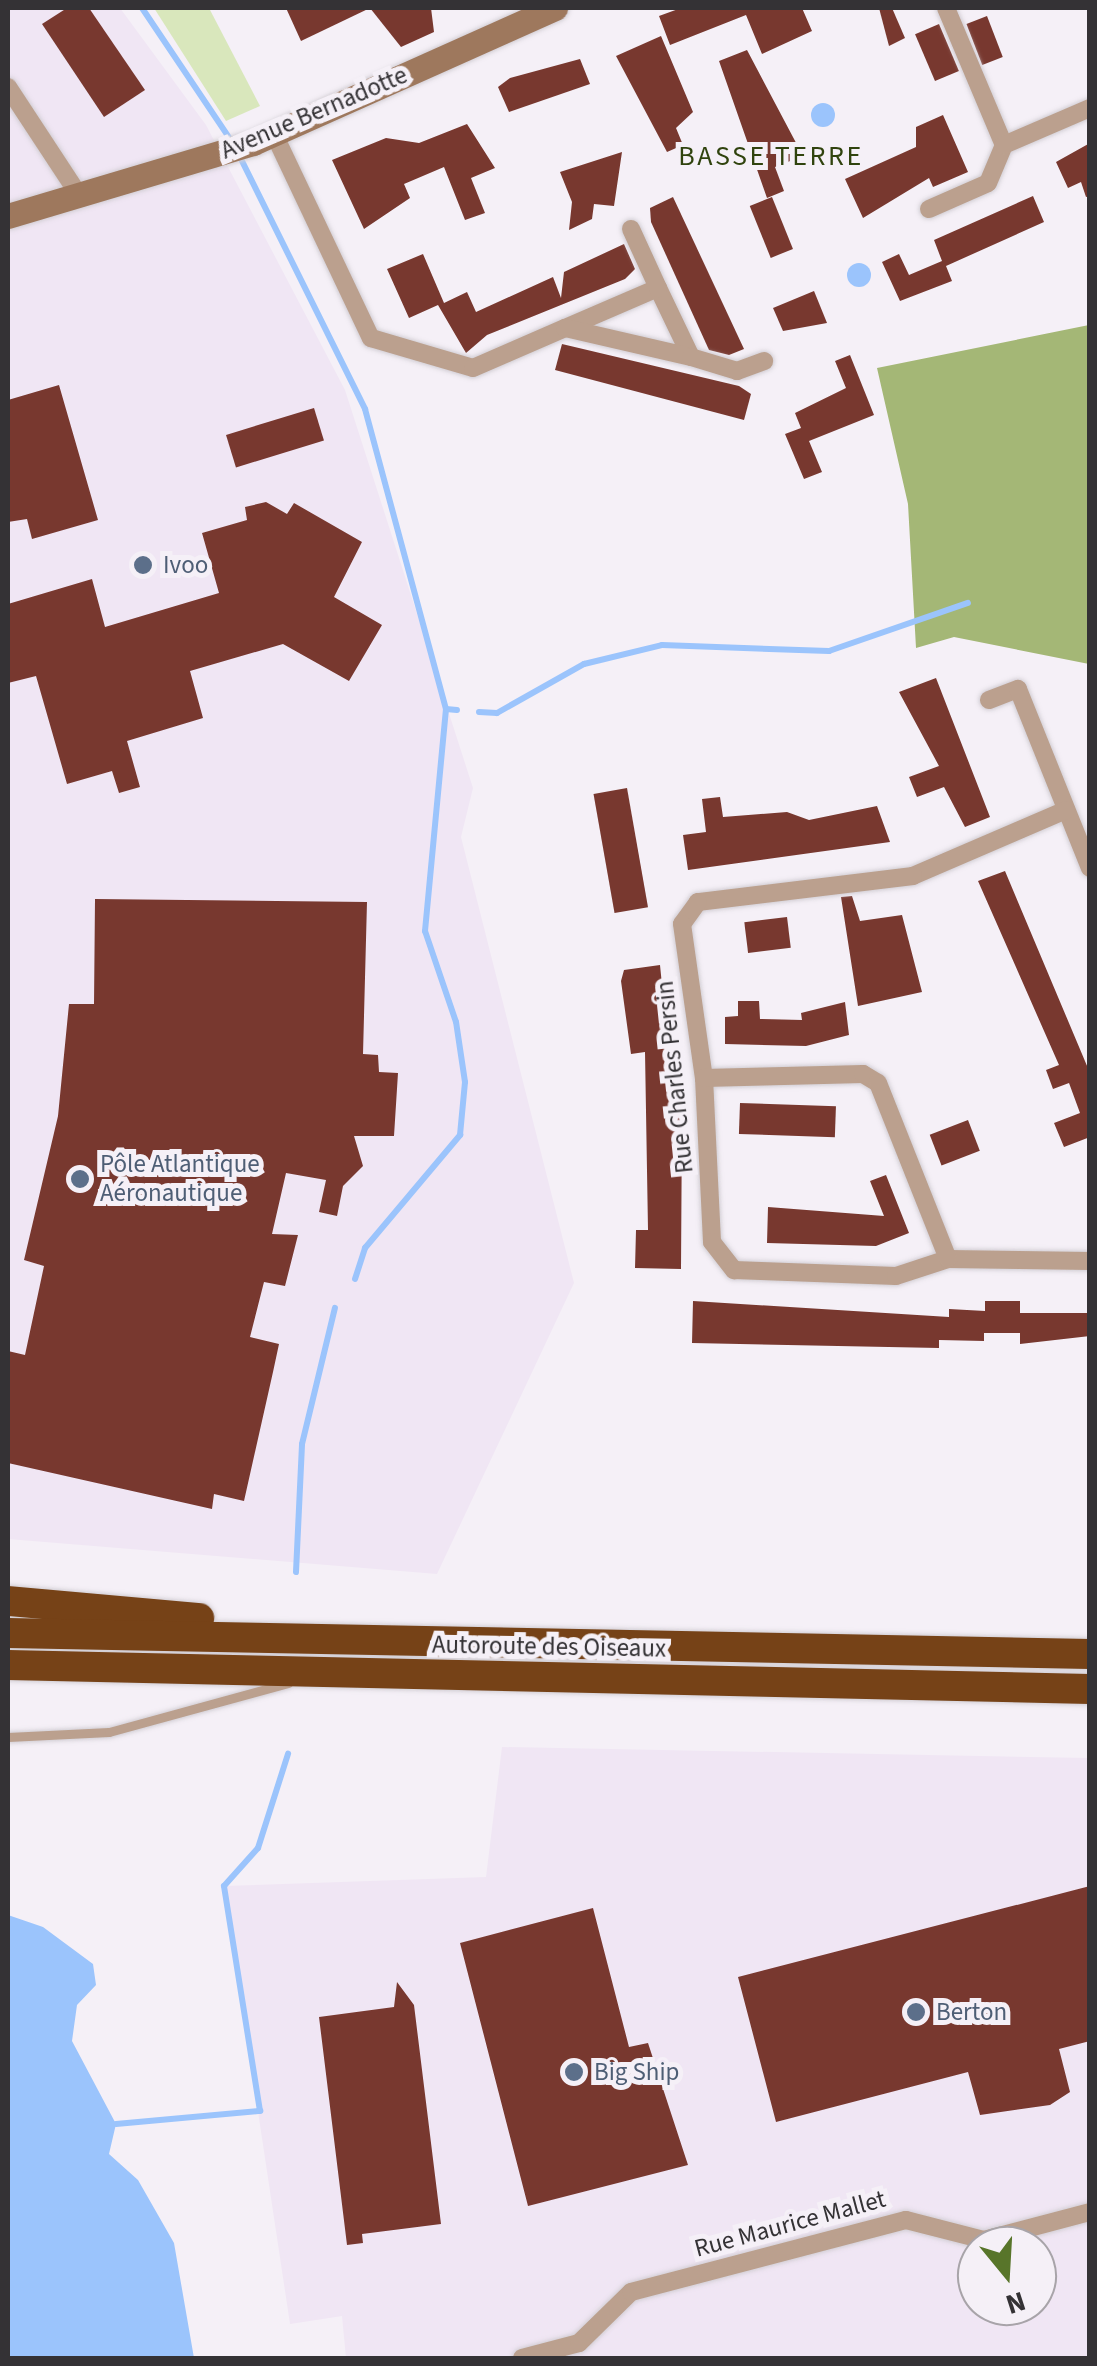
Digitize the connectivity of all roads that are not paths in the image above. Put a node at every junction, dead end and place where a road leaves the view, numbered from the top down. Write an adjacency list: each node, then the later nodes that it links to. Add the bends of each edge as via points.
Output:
1 (555, 8): 5 (street, Avenue Bernadotte)
2 (946, 8): 6 (street)
3 (8, 87): 7 (street)
4 (1090, 108): 6 (street)
5 (264, 139): 7 (street, Avenue Bernadotte); 12 (street, via 371,338 474,368)
6 (1004, 145): 8 (street, via 988,183)
7 (79, 195): 9 (street, Avenue Bernadotte)
8 (928, 209)
9 (8, 216)
10 (631, 229): 11 (street)
11 (658, 288): 12 (street); 13 (street)
12 (564, 328): 13 (street)
13 (691, 357): 14 (street, via 737,371)
14 (764, 361)
15 (989, 700): 16 (street, via 1018,689)
16 (1066, 810): 17 (street); 18 (street, Rue Charles Persin, via 913,876 698,902 682,924)
17 (1090, 868)
18 (704, 1078): 19 (street, via 863,1074 878,1083); 19 (street, Rue Charles Persin, via 712,1242 734,1270 896,1276)
19 (948, 1259): 20 (street, Rue Charles Persin)
20 (1090, 1260)
21 (8, 1601): 23 (highway)
22 (8, 1633): 23 (highway, Autoroute des Oiseaux)
23 (471, 1642): 24 (highway, Autoroute des Oiseaux)
24 (1090, 1654)
25 (8, 1666): 26 (highway, Autoroute des Oiseaux)
26 (326, 1672): 27 (highway, Autoroute des Oiseaux); 28 (lane, via 109,1732)
27 (1090, 1690)
28 (8, 1738)
29 (1090, 2212): 30 (street, Rue Maurice Mallet, via 984,2240 906,2220 631,2292 579,2344)
30 (522, 2358)

